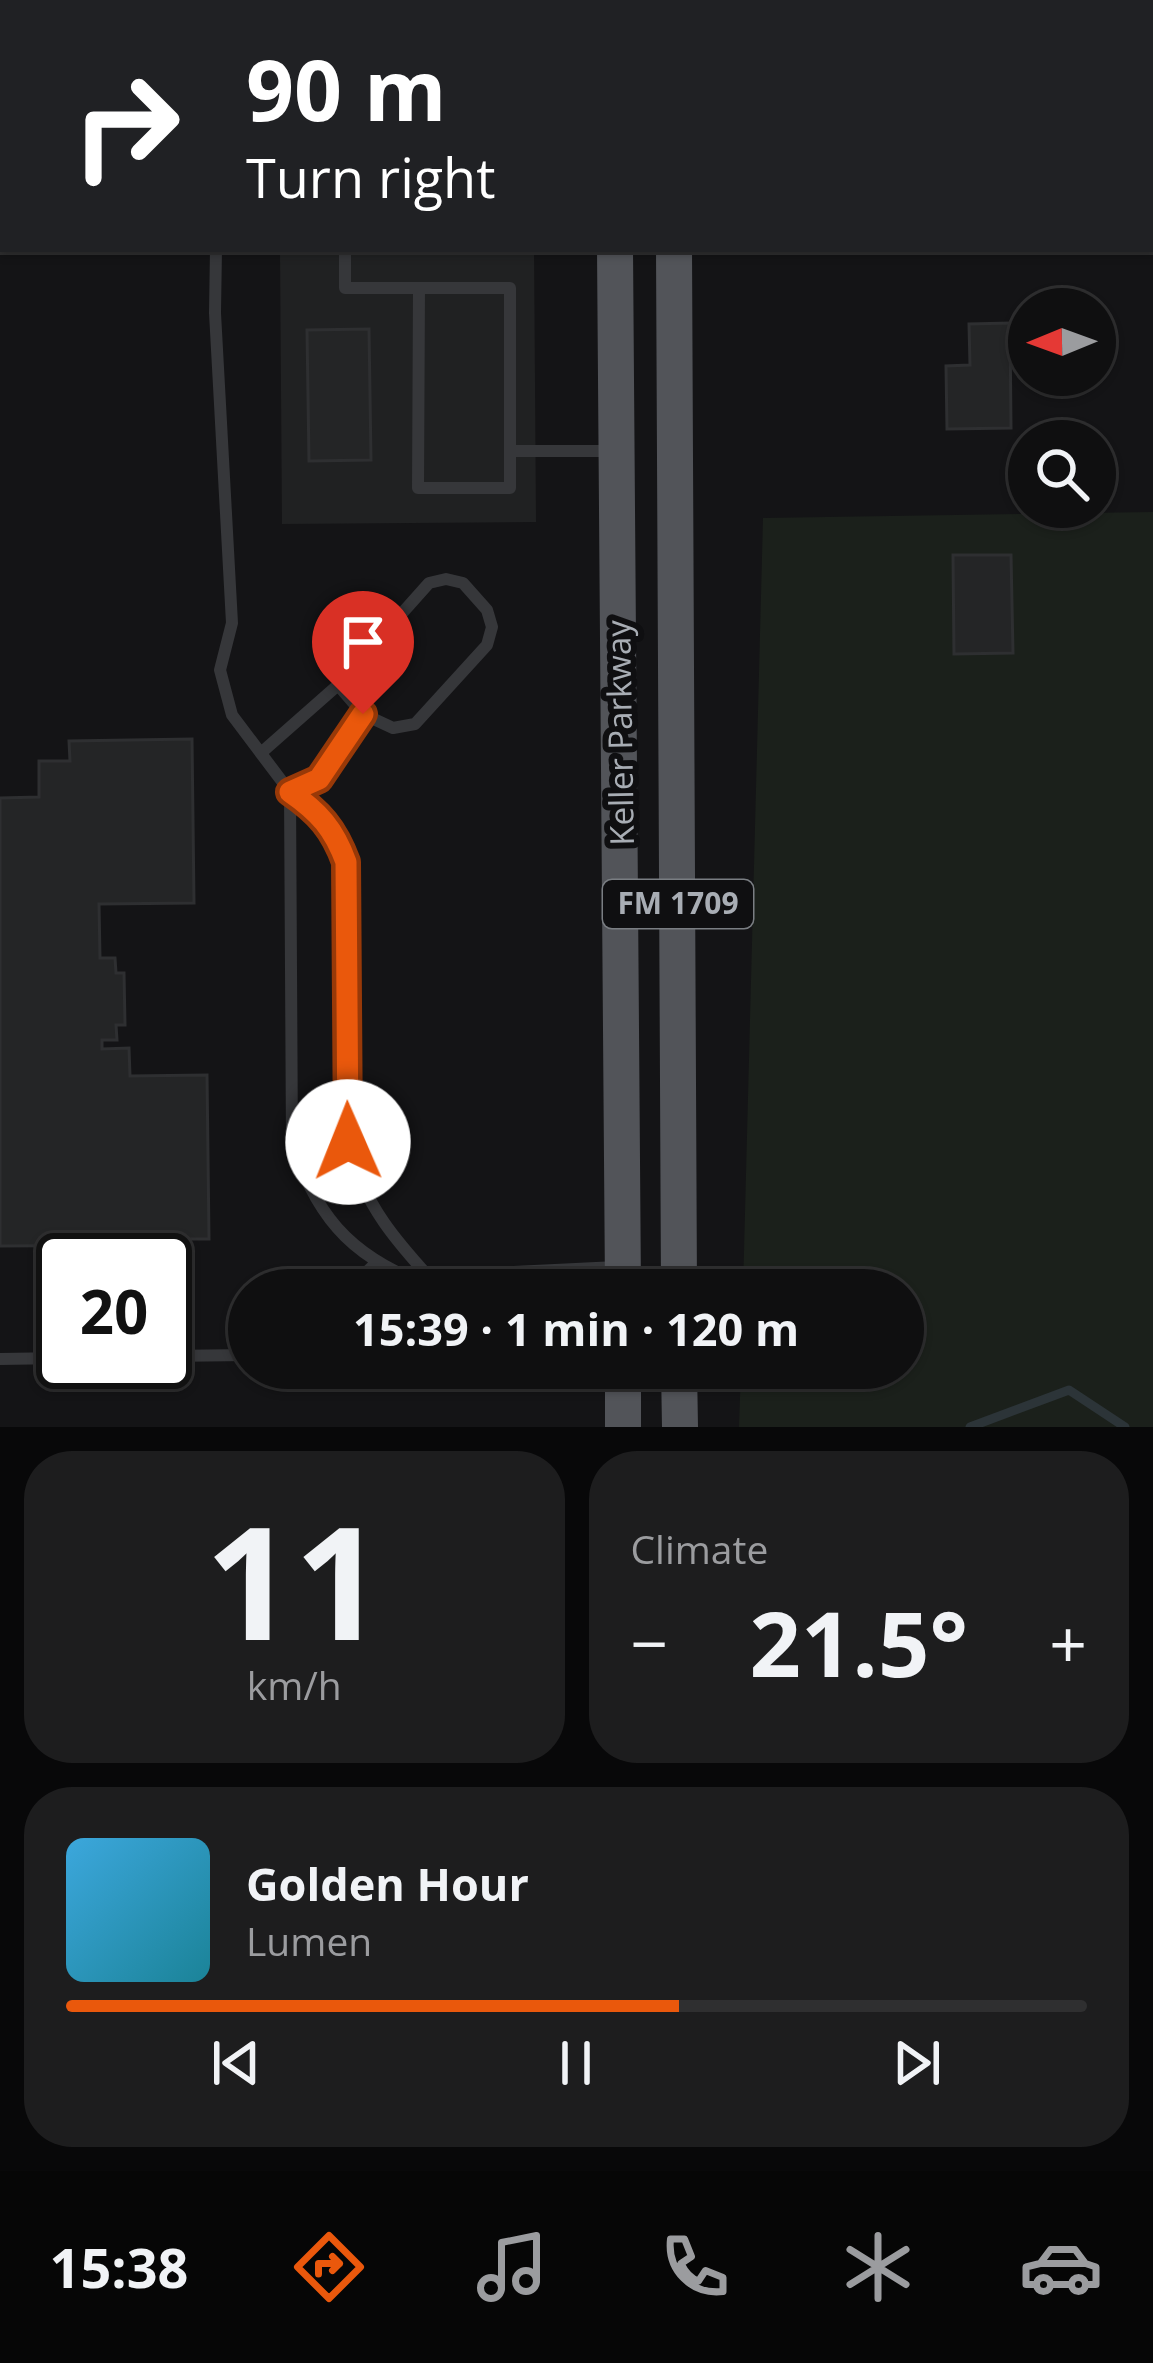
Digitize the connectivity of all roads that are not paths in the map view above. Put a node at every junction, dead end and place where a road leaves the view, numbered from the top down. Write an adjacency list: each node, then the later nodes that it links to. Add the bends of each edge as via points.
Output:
1 (216, 252): 10 (lane, via 232,622 220,670 232,715)
2 (345, 252): 5 (lane, via 345,288)
3 (615, 252): 7 (main road, Keller Parkway / FM 1709)
4 (674, 252): 17 (main road, Keller Parkway / FM 1709)
5 (418, 288): 6 (lane, via 510,288); 6 (lane, via 418,488 510,488)
6 (510, 451): 7 (lane)
7 (617, 452): 16 (main road, Keller Parkway / FM 1709)
8 (338, 685): 9 (lane); 9 (lane, via 429,583 463,583 487,610 487,645 415,724 393,728); 10 (lane)
9 (363, 714): 11 (lane, via 319,779)
10 (262, 752): 11 (lane)
11 (290, 792): 12 (lane, via 292,1144 309,1191 344,1239); 15 (lane, via 335,833 346,862 348,1142 356,1177)
12 (377, 1262): 13 (lane); 14 (lane)
13 (370, 1269)
14 (393, 1269)
15 (422, 1269)
16 (624, 1269)
17 (679, 1269)
18 (192, 1356): 19 (lane)
19 (228, 1356)
20 (36, 1358): 21 (lane)
21 (0, 1359)
22 (623, 1389): 24 (main road)
23 (679, 1389): 25 (main road)
24 (623, 1427)
25 (680, 1427)

